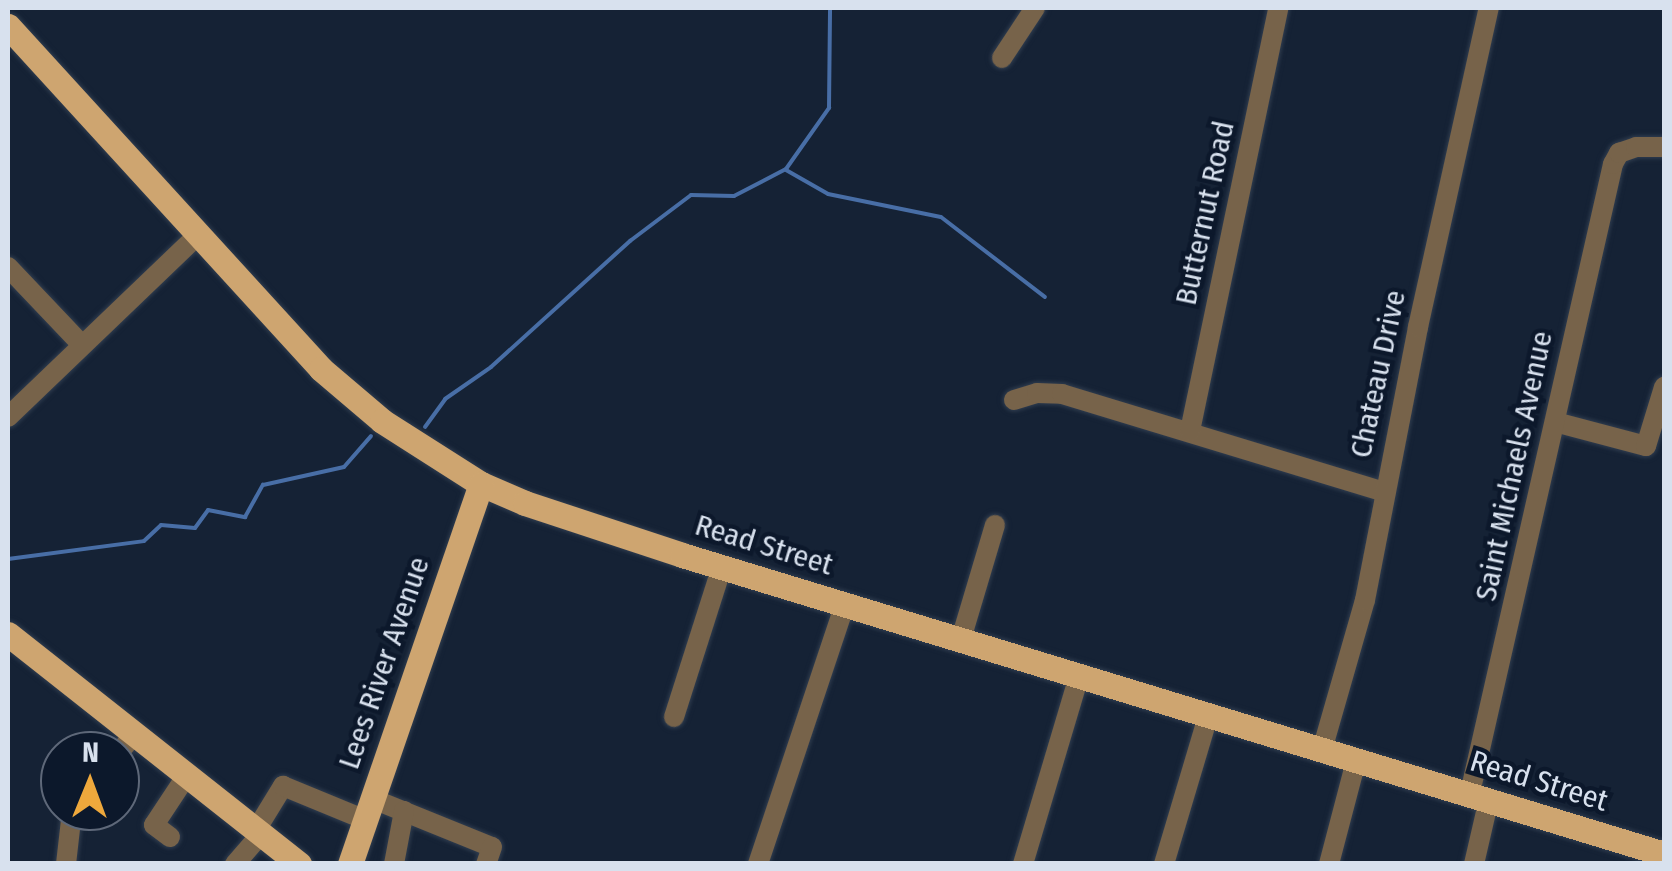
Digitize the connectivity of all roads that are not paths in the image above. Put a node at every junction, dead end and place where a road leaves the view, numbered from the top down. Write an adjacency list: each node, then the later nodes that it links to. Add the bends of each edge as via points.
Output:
1 (1035, 8): 5 (street)
2 (1278, 8): 14 (street, Butternut Road)
3 (1489, 8): 16 (street, Chateau Drive)
4 (8, 26): 7 (main road, Read Street)
5 (1002, 58)
6 (1664, 146): 13 (street, Saint Michaels Avenue, via 1620,153 1588,260)
7 (198, 235): 9 (street); 15 (main road, Read Street, via 356,402)
8 (8, 267): 9 (street)
9 (80, 343): 12 (street)
10 (1664, 387): 13 (street, via 1646,446)
11 (1014, 400): 14 (street, via 1062,394)
12 (8, 417)
13 (1555, 422): 30 (street, Saint Michaels Avenue)
14 (1190, 430): 16 (street)
15 (481, 484): 18 (main road, Read Street); 31 (main road, Lees River Avenue)
16 (1384, 492): 27 (street, Chateau Drive, via 1365,600)
17 (995, 525): 21 (street)
18 (722, 567): 19 (main road, Read Street); 23 (street)
19 (845, 604): 21 (main road, Read Street); 43 (street)
20 (8, 634): 25 (main road)
21 (960, 640): 22 (main road, Read Street)
22 (1079, 676): 24 (main road, Read Street); 44 (street)
23 (674, 716)
24 (1208, 716): 27 (main road, Read Street); 45 (street)
25 (114, 731)
26 (140, 750): 29 (main road)
27 (1322, 750): 28 (main road, Read Street)
28 (1356, 761): 30 (main road, Read Street); 46 (street)
29 (187, 776): 34 (main road); 35 (street, via 154,825)
30 (1480, 796): 36 (main road, Read Street); 47 (street, Saint Michaels Avenue)
31 (369, 810): 32 (street); 34 (street, via 282,786); 40 (main road, Lees River Avenue)
32 (404, 811): 41 (street); 42 (street, via 492,848)
33 (70, 831): 37 (street)
34 (259, 832): 38 (street); 39 (main road)
35 (170, 837)
36 (1648, 855)
37 (66, 864)
38 (236, 864)
39 (299, 864)
40 (350, 864)
41 (394, 864)
42 (486, 864)
43 (758, 864)
44 (1023, 864)
45 (1164, 864)
46 (1330, 864)
47 (1474, 864)

